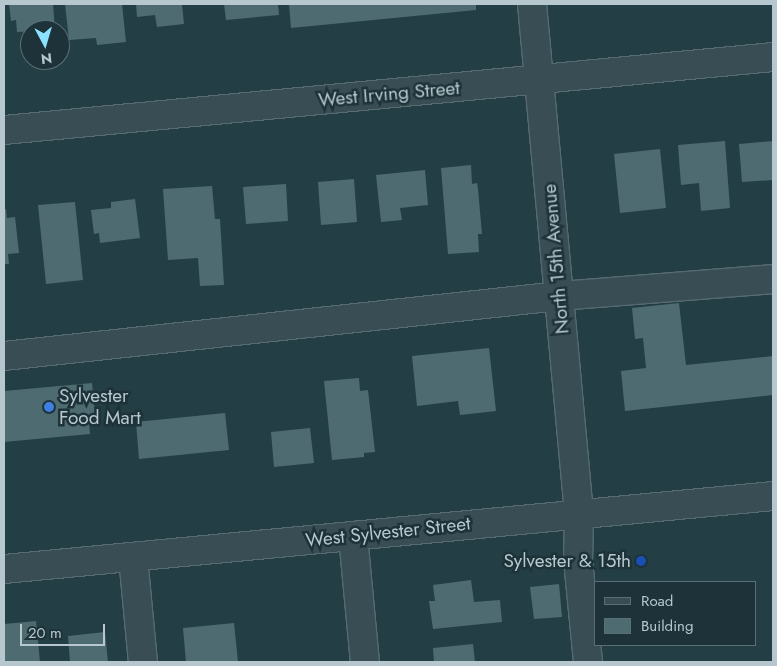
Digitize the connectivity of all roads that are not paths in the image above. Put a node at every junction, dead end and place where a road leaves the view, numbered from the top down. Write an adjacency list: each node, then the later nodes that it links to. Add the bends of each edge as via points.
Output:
1 (532, 4): 3 (street, North 15th Avenue)
2 (773, 57): 3 (street, West Irving Street)
3 (539, 80): 4 (street, West Irving Street); 6 (street, North 15th Avenue)
4 (4, 130)
5 (773, 279): 6 (street)
6 (559, 296): 7 (street); 9 (street, North 15th Avenue)
7 (4, 356)
8 (773, 496): 9 (street, West Sylvester Street)
9 (579, 514): 10 (street, West Sylvester Street); 15 (street, North 15th Avenue, via 578,560)
10 (353, 536): 11 (street, West Sylvester Street); 14 (street)
11 (133, 557): 12 (street, West Sylvester Street); 13 (street)
12 (4, 569)
13 (143, 662)
14 (365, 662)
15 (588, 662)

